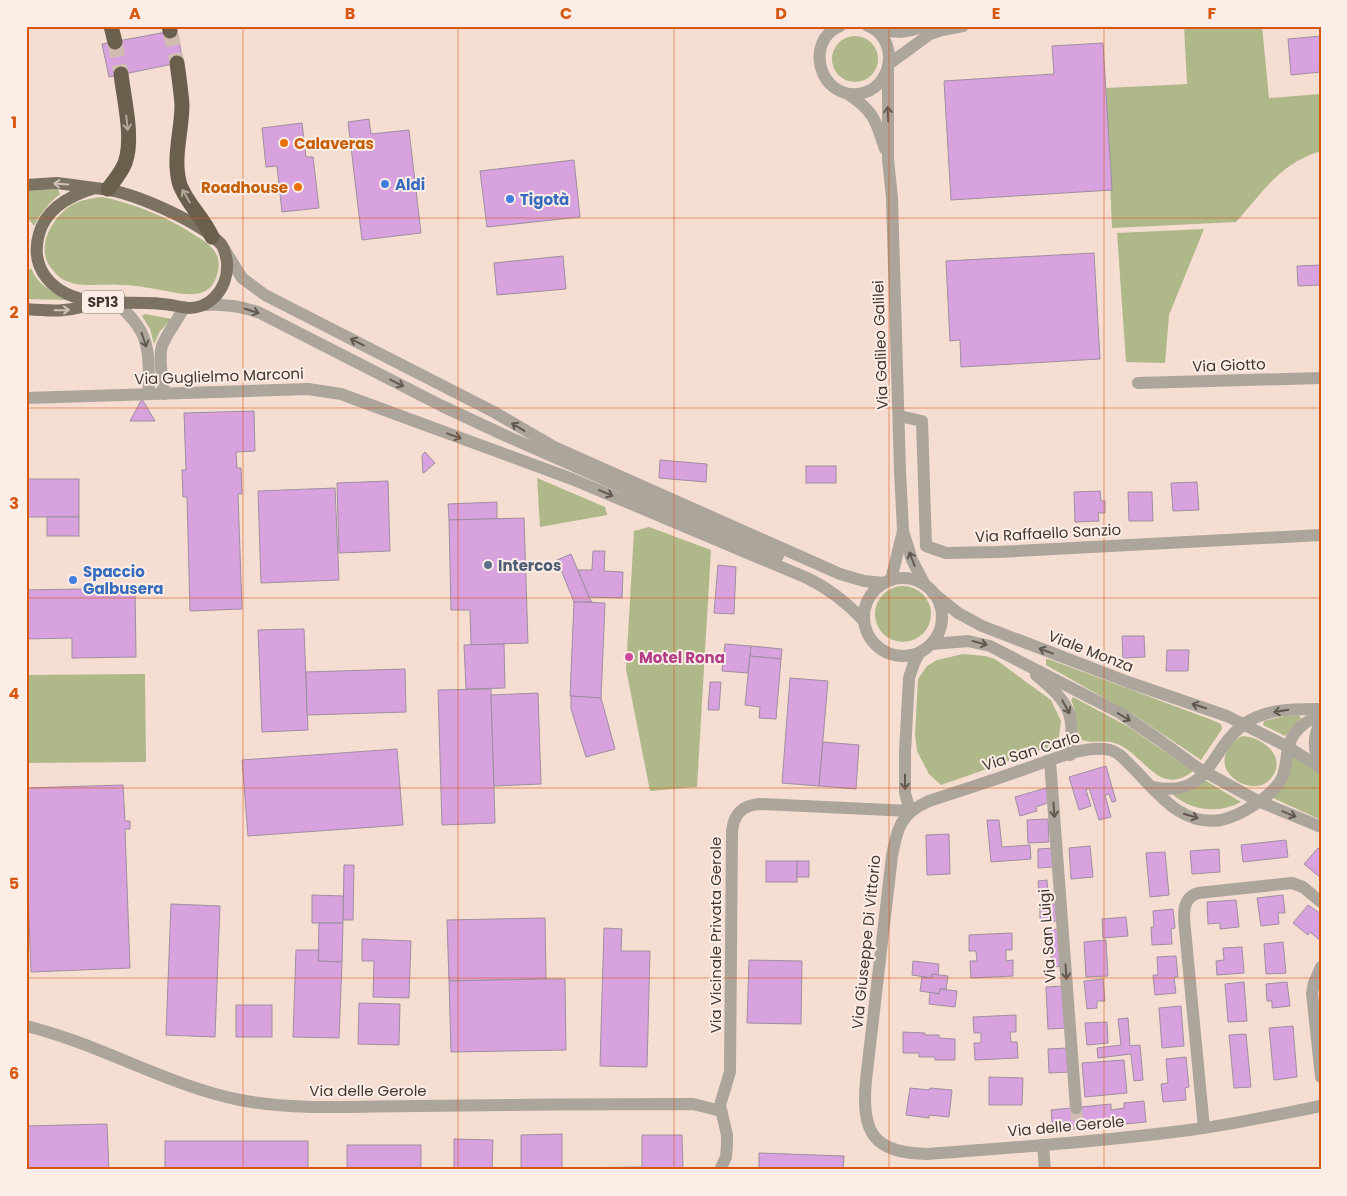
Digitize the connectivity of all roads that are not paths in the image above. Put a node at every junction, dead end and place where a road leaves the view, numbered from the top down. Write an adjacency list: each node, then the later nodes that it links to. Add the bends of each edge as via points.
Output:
1 (111, 26): 6 (highway)
2 (840, 26): 10 (street, Via Galileo Galilei, via 823,42 819,63 826,81)
3 (923, 26): 5 (street, via 903,33)
4 (963, 26): 8 (street, via 930,34)
5 (870, 27): 8 (street, Via Galileo Galilei, via 887,46)
6 (115, 42)
7 (177, 63): 15 (highway, one-way to 7, via 185,197 178,177 182,105)
8 (888, 67): 10 (street, via 877,86 858,94); 11 (street, Via Galileo Galilei, one-way to 8)
9 (121, 74): 13 (highway, one-way to 13, via 128,131 127,155 122,169)
10 (848, 94): 11 (street, Via Galileo Galilei, via 873,116)
11 (888, 159): 28 (street, Via Galileo Galilei)
12 (26, 185): 13 (main road, one-way to 12, via 57,183)
13 (101, 189): 15 (main road, via 151,203); 16 (main road, via 74,196 54,209 43,223)
14 (27, 233): 16 (main road)
15 (218, 242): 20 (main road, via 227,267 224,285); 31 (street, one-way to 15, via 864,581 845,576 554,448 494,412 265,295 242,278)
16 (37, 246): 17 (main road); 18 (main road, SP13, via 40,267 49,282 72,296)
17 (26, 263)
18 (96, 301): 19 (main road, SP13); 22 (main road, one-way to 18, via 72,310)
19 (116, 302): 21 (main road, SP13, via 153,302); 25 (street, one-way to 25, via 144,337 148,349)
20 (204, 305): 21 (main road, SP13); 33 (street, SP13, one-way to 33, via 227,305 260,313 442,406 821,576 841,589)
21 (184, 308): 26 (street, via 161,350)
22 (26, 309)
23 (1321, 378): 24 (street, Via Giotto)
24 (1138, 383)
25 (149, 394): 26 (street, Via Guglielmo Marconi); 27 (street, Via Guglielmo Marconi)
26 (164, 394): 33 (street, Via Guglielmo Marconi, one-way to 33, via 322,390 347,395 572,479 806,578 833,592)
27 (26, 398)
28 (899, 416): 29 (street, Via Galileo Galilei); 30 (street, Via Raffaello Sanzio, via 922,421 926,546 946,553)
29 (903, 531): 31 (street, Via Galileo Galilei); 32 (street, Via Galileo Galilei, one-way to 29, via 912,560)
30 (1321, 535)
31 (887, 581): 32 (street, via 908,579); 33 (street, via 870,595)
32 (929, 589): 34 (street, via 939,604 942,618); 42 (street, Viale Monza, one-way to 32, via 982,626 958,613)
33 (863, 617): 36 (street, via 872,642)
34 (932, 644): 35 (street); 37 (street, one-way to 37, via 975,641)
35 (920, 652): 36 (street, via 908,656); 38 (street)
36 (890, 654): 38 (street, via 903,666)
37 (1019, 661): 44 (street, one-way to 44, via 1053,689 1067,706 1072,724); 47 (street, one-way to 47, via 1120,714)
38 (909, 678): 50 (street, one-way to 50, via 904,793)
39 (1321, 709): 42 (street, one-way to 42, via 1275,712)
40 (1321, 716): 43 (street, via 1301,726)
41 (1321, 722): 46 (street, Viale Monza, via 1314,745)
42 (1244, 724): 43 (street, Viale Monza); 47 (street, via 1222,746)
43 (1288, 747): 46 (street, Viale Monza); 49 (street, via 1282,779)
44 (1070, 755): 45 (street, Via San Carlo); 48 (street, Via San Carlo, via 1091,750 1114,752)
45 (1050, 761): 50 (street, Via San Carlo, via 929,801); 58 (street, Via San Luigi, one-way to 58)
46 (1321, 767)
47 (1207, 772): 48 (street, via 1180,788); 49 (street)
48 (1153, 787): 49 (street, Via San Carlo, one-way to 49, via 1176,811 1206,820 1237,815)
49 (1258, 801): 51 (street, one-way to 51)
50 (910, 811): 56 (street, Via Giuseppe Di Vittorio, via 898,829 892,856); 59 (street, Via Vicinale Privata Gerole, via 760,804 746,807 734,818 730,1072)
51 (1321, 827)
52 (1321, 902): 60 (street, via 1303,887 1288,883 1198,893 1186,903 1186,940)
53 (1321, 968): 55 (street, via 1312,993)
54 (26, 1026): 59 (street, Via delle Gerole, via 240,1100 311,1107 693,1104)
55 (1321, 1077)
56 (866, 1080): 61 (street, Via delle Gerole, via 864,1111 867,1124 882,1144 896,1150 928,1154)
57 (1321, 1106): 60 (street, Via delle Gerole)
58 (1076, 1108)
59 (721, 1111): 62 (street, via 727,1145)
60 (1204, 1128): 61 (street, Via delle Gerole, via 1079,1136)
61 (1043, 1145): 63 (street)
62 (720, 1170)
63 (1045, 1170)

